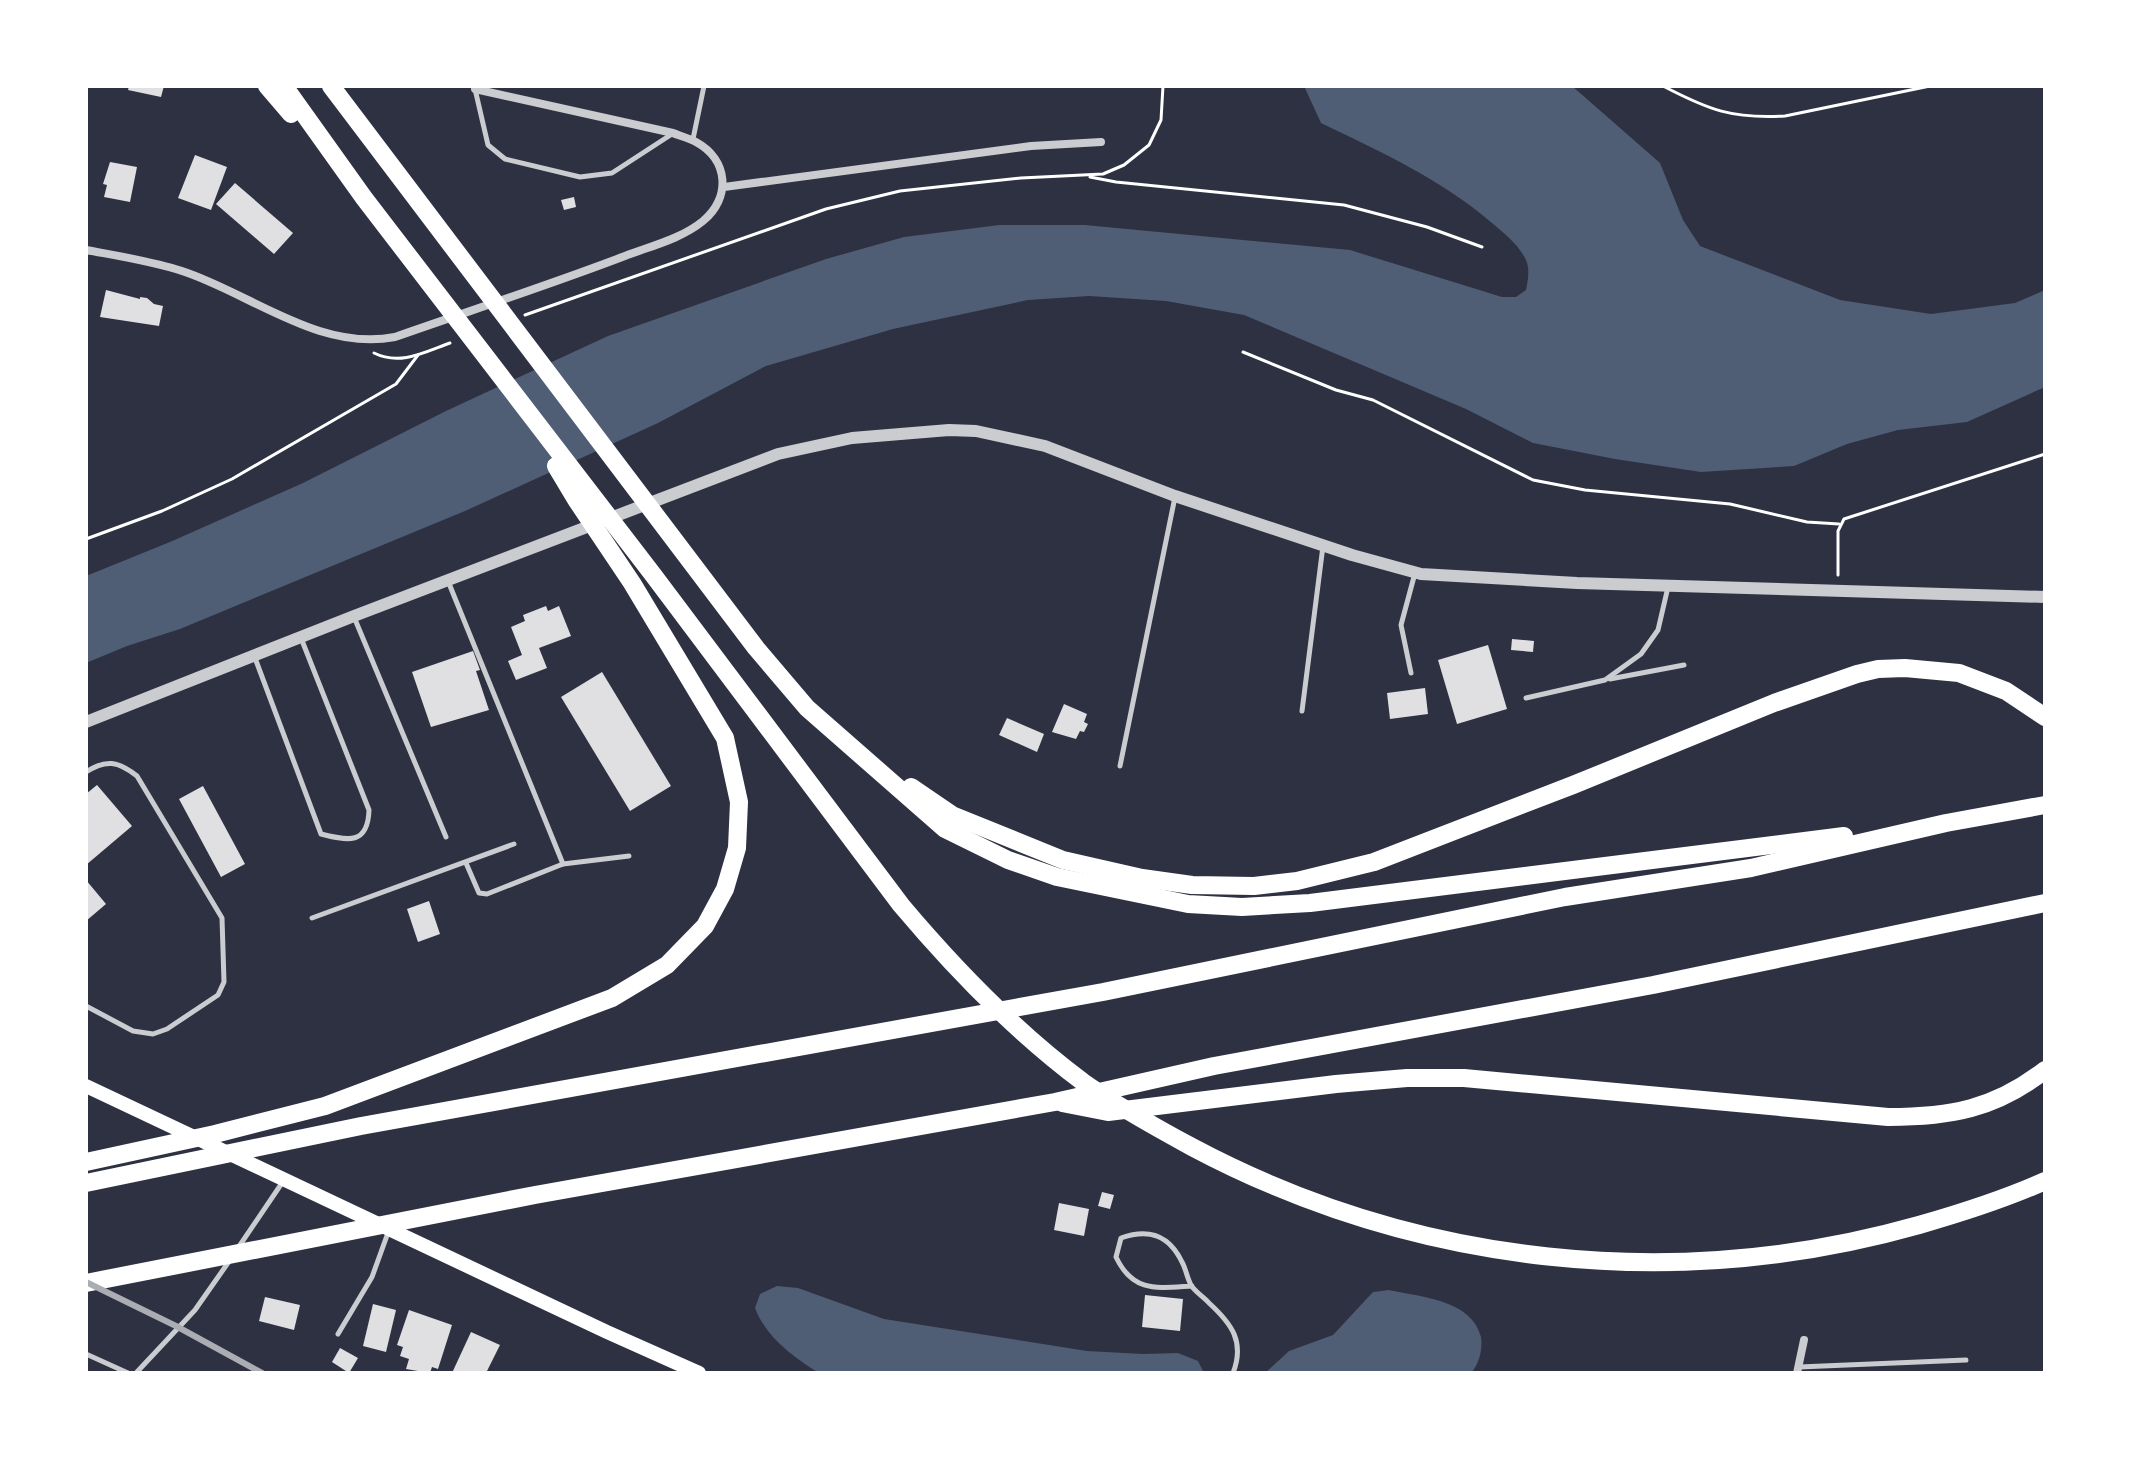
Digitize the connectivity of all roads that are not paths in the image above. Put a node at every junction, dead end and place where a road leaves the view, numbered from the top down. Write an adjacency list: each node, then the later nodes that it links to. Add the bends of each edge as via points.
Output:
1 (267, 86): 11 (highway)
2 (284, 86): 11 (highway)
3 (331, 86): 12 (highway)
4 (348, 86): 12 (highway)
5 (704, 86): 8 (lane)
6 (475, 88): 7 (street); 7 (lane, via 488,145 505,159 580,177 612,173)
7 (673, 133): 8 (street)
8 (693, 140): 10 (street, via 712,155)
9 (1101, 142): 10 (street, via 1031,146)
10 (724, 187): 13 (street, via 711,213 684,233 376,340 338,336 184,272)
11 (364, 198): 14 (highway)
12 (427, 212): 32 (highway, via 756,648 807,708)
13 (86, 250)
14 (525, 411): 47 (highway, via 725,738 739,802 737,848 725,889 705,926 667,965 612,998 325,1106); 49 (highway, via 938,949 1082,1081 1169,1135 1333,1210 1432,1238 1570,1259 1666,1264 1763,1257 1859,1242)
15 (1175, 496): 16 (street); 18 (street, via 1045,446 976,431 852,438 778,454); 31 (lane)
16 (1324, 545): 17 (street); 28 (lane)
17 (1415, 572): 19 (street); 25 (lane, via 1401,625)
18 (448, 580): 21 (street); 40 (lane)
19 (1668, 586): 20 (street); 26 (lane, via 1658,630 1641,654)
20 (2045, 597)
21 (354, 616): 22 (street); 36 (lane)
22 (301, 637): 23 (street); 23 (lane, via 369,810 361,835 347,841 321,834)
23 (253, 655): 30 (street)
24 (1684, 665): 26 (lane)
25 (1411, 673)
26 (1605, 680): 27 (lane)
27 (1526, 698)
28 (1302, 711)
29 (2045, 717): 32 (highway, via 2006,691 1959,673 1868,671 1774,703 1374,862 1254,886 1154,880 1063,860 952,815)
30 (86, 722)
31 (1120, 766)
32 (876, 770): 35 (highway, via 945,829 1008,860 1139,896 1242,907 1310,903)
33 (86, 772): 43 (lane, via 110,761 137,776 222,918 224,982 218,995 153,1034 133,1031)
34 (2040, 806): 35 (highway)
35 (1946, 823): 50 (highway, via 1751,868 1565,897 1103,992 361,1126)
36 (446, 837)
37 (514, 844): 39 (lane)
38 (629, 856): 40 (lane)
39 (466, 863): 40 (lane, via 479,893 487,894); 42 (lane)
40 (563, 864)
41 (2045, 903): 46 (highway)
42 (312, 918)
43 (86, 1006)
44 (2045, 1070): 46 (highway, via 2000,1100 1926,1117 1464,1078 1407,1078 1108,1112)
45 (86, 1086): 48 (main road)
46 (1055, 1102): 52 (highway, via 535,1195)
47 (86, 1162)
48 (285, 1180): 51 (main road); 61 (lane, via 195,1310)
49 (2045, 1181)
50 (86, 1183)
51 (390, 1229): 54 (lane, via 372,1277); 62 (main road)
52 (86, 1283)
53 (1192, 1286): 53 (lane, via 1174,1246 1154,1234 1137,1232 1121,1238 1116,1257 1124,1273 1139,1284); 63 (lane, via 1223,1316 1237,1339 1239,1357)
54 (338, 1334)
55 (1804, 1340): 59 (street)
56 (88, 1355): 58 (lane); 60 (lane)
57 (1966, 1360): 59 (lane)
58 (86, 1365)
59 (1798, 1370)
60 (128, 1373)
61 (136, 1373)
62 (699, 1373)
63 (1233, 1373)

